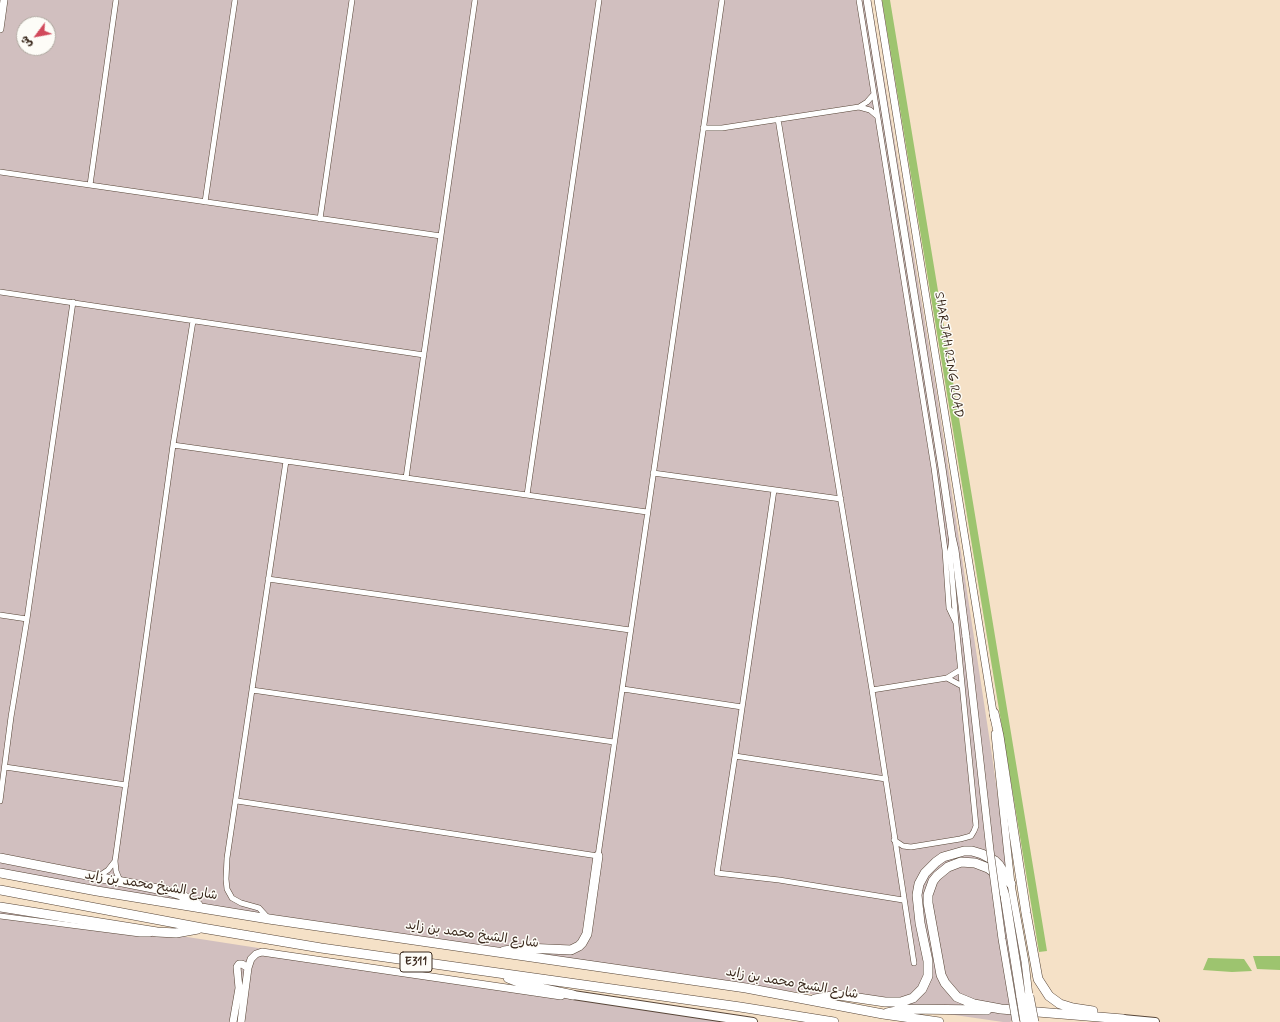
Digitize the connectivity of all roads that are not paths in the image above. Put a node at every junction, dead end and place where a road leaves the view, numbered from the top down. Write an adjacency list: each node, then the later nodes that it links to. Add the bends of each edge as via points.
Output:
1 (4, 0): 11 (street)
2 (116, 0): 18 (street)
3 (235, 0): 19 (street)
4 (352, 0): 20 (street)
5 (475, 0): 21 (street)
6 (599, 0): 31 (street)
7 (722, 0): 16 (street)
8 (859, 0): 12 (street)
9 (867, 0): 34 (street)
10 (878, 0): 47 (street, SHARJAH RING ROAD)
11 (0, 29)
12 (874, 94): 13 (street); 14 (street)
13 (859, 107): 14 (street, via 870,110); 15 (street)
14 (877, 117): 38 (street, via 934,468 949,608)
15 (778, 119): 16 (street, via 722,128); 32 (street)
16 (703, 128): 28 (street)
17 (0, 172): 18 (street)
18 (90, 185): 19 (street)
19 (205, 202): 20 (street)
20 (320, 219): 21 (street)
21 (441, 236): 25 (street)
22 (0, 292): 23 (street)
23 (73, 302): 24 (street); 37 (street)
24 (193, 321): 25 (street); 26 (street)
25 (424, 355): 29 (street)
26 (173, 445): 27 (street); 52 (street)
27 (286, 461): 29 (street); 35 (street)
28 (653, 473): 30 (street); 33 (street)
29 (406, 478): 31 (street)
30 (774, 490): 32 (street); 46 (street)
31 (527, 495): 33 (street)
32 (841, 500): 45 (street)
33 (647, 512): 39 (street)
34 (952, 537): 38 (street, via 950,552); 86 (street, bridge, via 966,637 990,857)
35 (268, 578): 39 (street); 44 (street)
36 (0, 615): 37 (street)
37 (27, 619): 50 (street)
38 (956, 623): 40 (street)
39 (630, 630): 43 (street)
40 (960, 670): 41 (street); 42 (street)
41 (947, 678): 42 (street); 45 (street)
42 (962, 686): 55 (street, via 976,821 974,831 966,838 911,847 903,846)
43 (623, 689): 46 (street); 48 (street)
44 (252, 690): 48 (street); 54 (street)
45 (872, 690): 51 (street)
46 (742, 707): 49 (street)
47 (994, 713): 62 (street, SHARJAH RING ROAD); 80 (highway, via 1038,979 1049,996 1060,1004 1107,1013)
48 (614, 742): 56 (street)
49 (735, 756): 51 (street); 64 (street, via 717,873)
50 (5, 767): 52 (street); 53 (street)
51 (886, 779): 55 (street)
52 (126, 785): 58 (street)
53 (0, 801)
54 (236, 801): 56 (street); 68 (street, via 227,858 227,889 232,898 259,908)
55 (894, 840): 64 (street)
56 (598, 856): 71 (highway, via 587,934 579,946 571,950 516,948)
57 (1, 858): 60 (highway)
58 (115, 861): 60 (street); 61 (street)
59 (0, 873): 66 (highway, شارع الشيخ محمد بن زايد / E311)
60 (98, 877): 61 (highway)
61 (120, 882): 66 (highway, via 174,893)
62 (1011, 884): 76 (street, SHARJAH RING ROAD, via 1025,962); 77 (highway, via 999,865 982,854 964,851 943,857 925,873 917,895 928,961 928,976 922,989 913,998 901,1002 838,995)
63 (0, 890): 69 (highway, E311)
64 (904, 900): 72 (street)
65 (0, 907): 70 (highway)
66 (202, 908): 68 (highway, شارع الشيخ محمد بن زايد / E311)
67 (0, 916): 70 (street, via 140,934)
68 (269, 919): 71 (highway, شارع الشيخ محمد بن زايد / E311)
69 (202, 928): 70 (highway, via 176,933); 74 (highway, E311)
70 (157, 932)
71 (499, 952): 77 (highway, شارع الشيخ محمد بن زايد / E311, via 746,988)
72 (914, 963)
73 (248, 968): 75 (street, via 254,956 265,952); 81 (street, via 242,964 237,967 239,988); 82 (street)
74 (498, 974): 75 (highway, via 526,985); 84 (highway, E311)
75 (573, 996): 83 (main road)
76 (1025, 996): 78 (highway, via 1000,880 988,868 975,863 961,862 948,867 933,881 928,895 930,920 941,975 950,991 957,997 974,1004); 87 (highway, bridge); 88 (highway, bridge)
77 (810, 1000): 79 (highway, شارع الشيخ محمد بن زايد / E311)
78 (1000, 1009): 79 (highway, via 906,1009); 80 (highway)
79 (883, 1014): 85 (highway, شارع الشيخ محمد بن زايد / E311)
80 (1123, 1019): 89 (main road)
81 (233, 1022)
82 (241, 1022)
83 (752, 1022)
84 (834, 1022)
85 (939, 1022)
86 (1016, 1022)
87 (1025, 1022)
88 (1034, 1022)
89 (1155, 1022)

